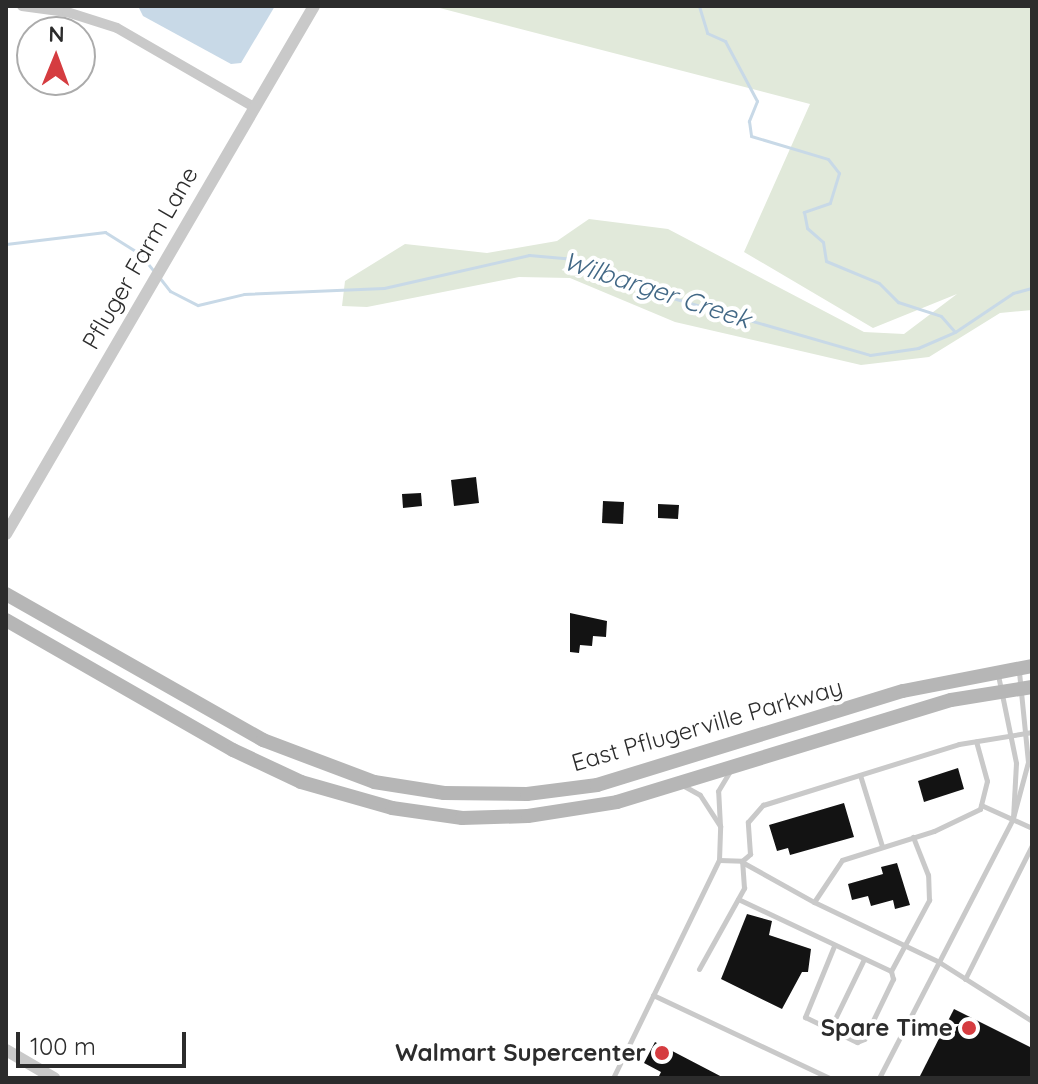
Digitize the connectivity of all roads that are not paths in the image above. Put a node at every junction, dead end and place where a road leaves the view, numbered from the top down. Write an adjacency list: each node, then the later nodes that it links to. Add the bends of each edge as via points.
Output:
1 (22, 6): 3 (street, via 67,12 117,28)
2 (314, 6): 3 (street, Pfluger Farm Lane)
3 (254, 107): 4 (street, Pfluger Farm Lane)
4 (6, 534)
5 (6, 594): 17 (main road, East Pflugerville Parkway, via 263,740 320,766 444,793)
6 (6, 620): 19 (main road, East Pflugerville Parkway, via 233,750 301,782 392,808 462,818)
7 (1026, 666): 8 (main road, East Pflugerville Parkway); 9 (lane)
8 (997, 670): 10 (lane); 17 (main road, East Pflugerville Parkway, via 903,691 597,785)
9 (1026, 687): 10 (main road, East Pflugerville Parkway); 11 (lane)
10 (1000, 691): 12 (lane); 14 (main road, East Pflugerville Parkway, via 951,700)
11 (1029, 733): 12 (lane); 20 (lane, via 1023,791)
12 (1011, 735): 13 (lane); 20 (lane, via 1017,791)
13 (976, 741): 15 (lane); 18 (lane, via 987,781)
14 (733, 767): 16 (main road, East Pflugerville Parkway); 21 (lane, via 718,791)
15 (860, 775): 25 (lane); 27 (lane, via 754,810 748,822 750,854)
16 (675, 785): 19 (main road, East Pflugerville Parkway, via 617,802); 21 (lane, via 700,795)
17 (527, 794): 19 (street)
18 (981, 805): 20 (lane); 23 (lane)
19 (528, 816)
20 (1013, 818): 22 (lane); 33 (lane)
21 (720, 826): 26 (lane)
22 (1032, 828)
23 (913, 837): 25 (lane); 31 (lane, via 928,875 929,900)
24 (1032, 845): 36 (lane)
25 (882, 846): 29 (lane, via 842,860)
26 (719, 860): 27 (lane); 37 (lane)
27 (742, 861): 28 (lane, via 744,888); 29 (lane)
28 (738, 899): 30 (lane); 34 (lane)
29 (814, 902): 31 (lane)
30 (834, 946): 32 (lane); 39 (lane, via 805,1009 805,1017)
31 (906, 946): 33 (lane); 35 (lane)
32 (863, 961): 35 (lane); 39 (lane)
33 (939, 962): 36 (lane); 44 (lane)
34 (699, 969)
35 (891, 971): 39 (lane, via 893,979 864,1039 857,1042)
36 (965, 979): 38 (lane)
37 (653, 995): 42 (lane); 43 (lane)
38 (1032, 1021)
39 (830, 1029)
40 (6, 1050): 41 (street)
41 (54, 1078)
42 (613, 1078)
43 (829, 1078)
44 (879, 1078)

